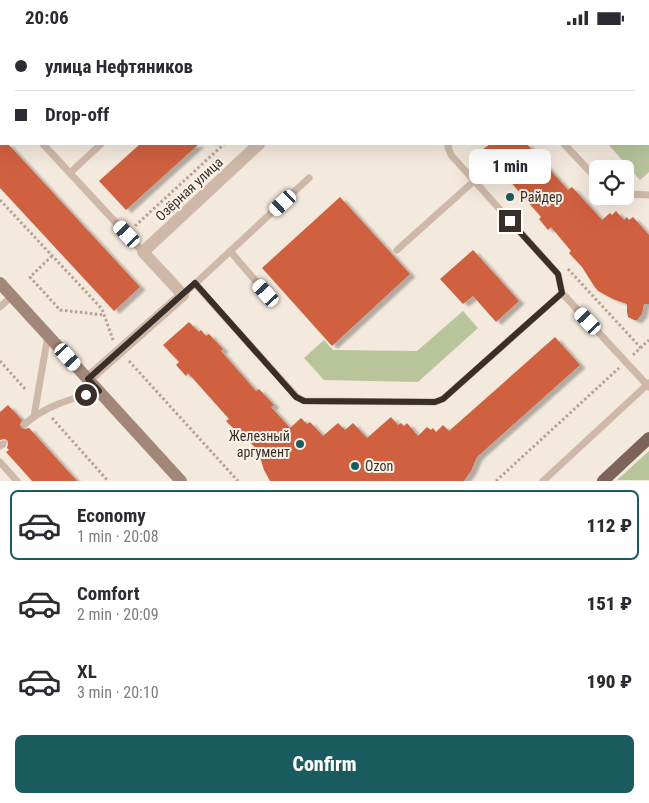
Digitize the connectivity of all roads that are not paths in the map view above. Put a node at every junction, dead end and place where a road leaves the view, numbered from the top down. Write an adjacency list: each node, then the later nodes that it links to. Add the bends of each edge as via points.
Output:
1 (44, 145): 7 (lane)
2 (100, 145): 7 (lane)
3 (258, 145): 14 (street, Озёрная улица)
4 (449, 145): 9 (lane, via 450,155)
5 (565, 145): 6 (lane)
6 (589, 170)
7 (70, 173): 14 (lane)
8 (309, 178): 13 (lane)
9 (474, 181): 12 (lane); 18 (lane, via 558,274)
10 (634, 194): 11 (lane)
11 (649, 195)
12 (397, 250)
13 (230, 251): 16 (lane); 17 (lane)
14 (143, 252): 19 (street)
15 (0, 283): 20 (main road)
16 (195, 283): 18 (lane, via 296,397 304,401 435,402 443,399); 19 (lane)
17 (266, 293)
18 (562, 293): 24 (lane)
19 (183, 295): 23 (street)
20 (12, 296): 21 (lane); 22 (main road)
21 (0, 307)
22 (48, 335): 23 (main road); 26 (lane)
23 (88, 379): 25 (main road)
24 (648, 385): 32 (lane)
25 (99, 391): 26 (lane, via 55,404); 31 (main road)
26 (34, 416): 27 (lane)
27 (25, 423)
28 (649, 438): 33 (main road)
29 (0, 462): 30 (lane)
30 (17, 481)
31 (180, 481)
32 (543, 481)
33 (603, 481)

